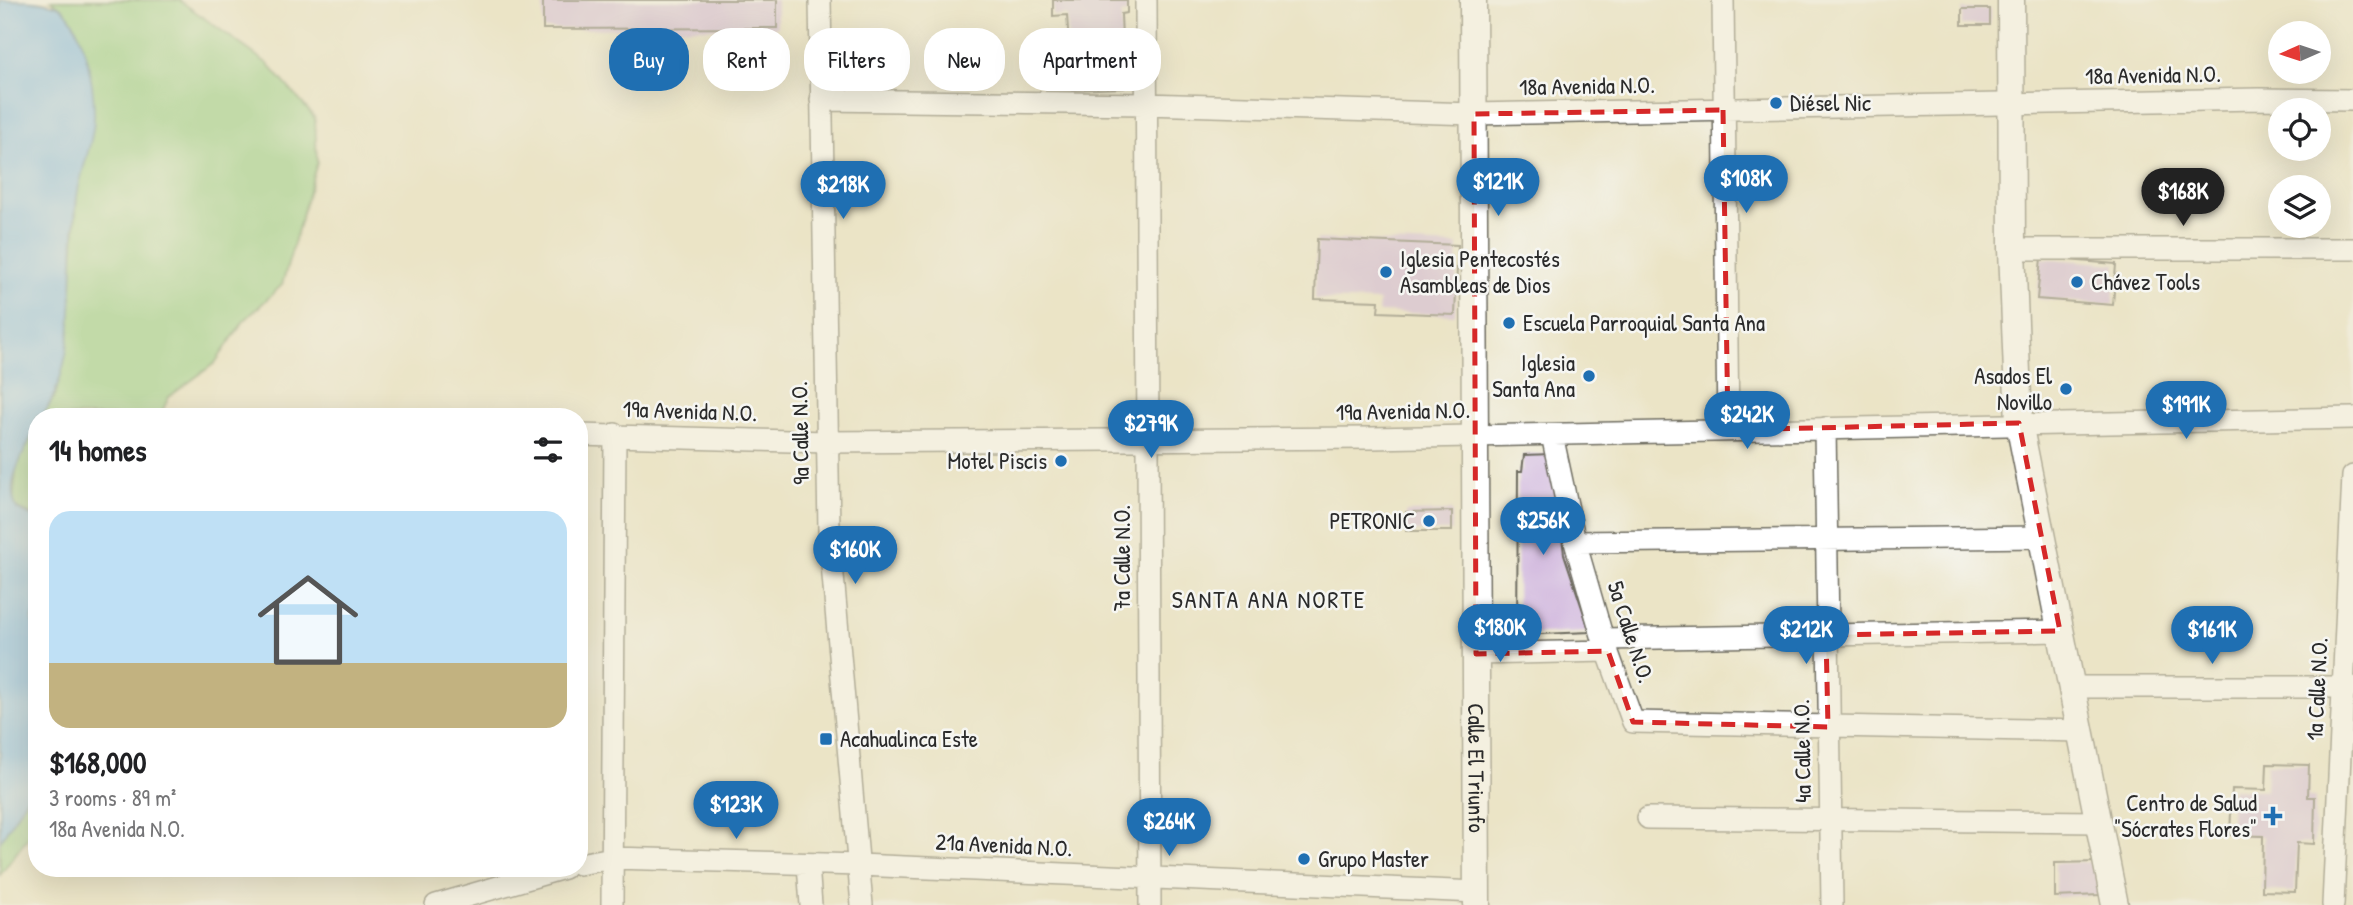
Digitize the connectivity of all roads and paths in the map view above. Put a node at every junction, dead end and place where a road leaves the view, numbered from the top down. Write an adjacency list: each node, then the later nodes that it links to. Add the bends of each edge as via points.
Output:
1 (820, 0): 6 (street, 9a Calle N.O.)
2 (1146, 0): 8 (street, 7a Calle N.O.)
3 (1473, 0): 11 (main road, Calle El Triunfo)
4 (1723, 0): 10 (street)
5 (2011, 0): 9 (main road)
6 (821, 100): 8 (street, 18a Avenida N.O.); 23 (street, 9a Calle N.O.)
7 (2353, 100): 9 (street, 18a Avenida N.O.)
8 (1145, 104): 11 (street, 18a Avenida N.O.); 22 (street, 7a Calle N.O.)
9 (2011, 105): 10 (street, 18a Avenida N.O.); 12 (main road)
10 (1723, 110): 11 (street, 18a Avenida N.O.); 17 (street)
11 (1474, 114): 21 (main road, Calle El Triunfo)
12 (2012, 249): 13 (street); 15 (main road)
13 (2353, 249)
14 (2353, 418): 15 (street, 19a Avenida N.O.)
15 (2019, 423): 16 (street, 19a Avenida N.O.); 25 (main road)
16 (1825, 428): 17 (street, 19a Avenida N.O.); 26 (street, 4a Calle N.O.)
17 (1728, 430): 20 (street, 19a Avenida N.O.)
18 (615, 434): 19 (street, 19a Avenida N.O.); 23 (street, 19a Avenida N.O.); 39 (street)
19 (588, 435)
20 (1552, 435): 21 (street, 19a Avenida N.O.); 27 (street, 5a Calle N.O.)
21 (1475, 437): 22 (street, 19a Avenida N.O.); 31 (main road, Calle El Triunfo)
22 (1148, 439): 23 (street, 19a Avenida N.O.); 44 (street, 7a Calle N.O.)
23 (827, 442): 42 (street, 9a Calle N.O., via 830,530)
24 (2353, 476): 33 (street, 1a Calle N.O.)
25 (2042, 537): 26 (street); 28 (main road)
26 (1824, 539): 27 (street); 29 (street, 4a Calle N.O.)
27 (1575, 542): 30 (street, 5a Calle N.O.)
28 (2060, 631): 29 (street); 32 (main road)
29 (1826, 635): 30 (street); 34 (street, 4a Calle N.O.)
30 (1606, 645): 31 (street); 34 (street, 5a Calle N.O., via 1633,722)
31 (1476, 654): 45 (main road, Calle El Triunfo)
32 (2072, 687): 33 (street); 35 (main road)
33 (2348, 687): 53 (street, 1a Calle N.O.)
34 (1828, 727): 35 (street); 37 (street, 4a Calle N.O.)
35 (2081, 731): 38 (main road)
36 (1648, 818): 37 (street)
37 (1830, 820): 38 (street); 51 (street, 4a Calle N.O.)
38 (2099, 822): 52 (main road)
39 (613, 858): 40 (street, 21a Avenida N.O.); 41 (street, 21a Avenida N.O.); 47 (street)
40 (588, 862)
41 (808, 864): 42 (street, 21a Avenida N.O.); 48 (street)
42 (859, 865): 44 (street, 21a Avenida N.O.); 49 (street, 9a Calle N.O.)
43 (533, 877): 46 (street)
44 (1149, 878): 45 (street, 21a Avenida N.O.); 50 (street, 7a Calle N.O.)
45 (1477, 899)
46 (436, 905)
47 (612, 905)
48 (811, 905)
49 (862, 905)
50 (1150, 905)
51 (1832, 905)
52 (2116, 905)
53 (2333, 905)

